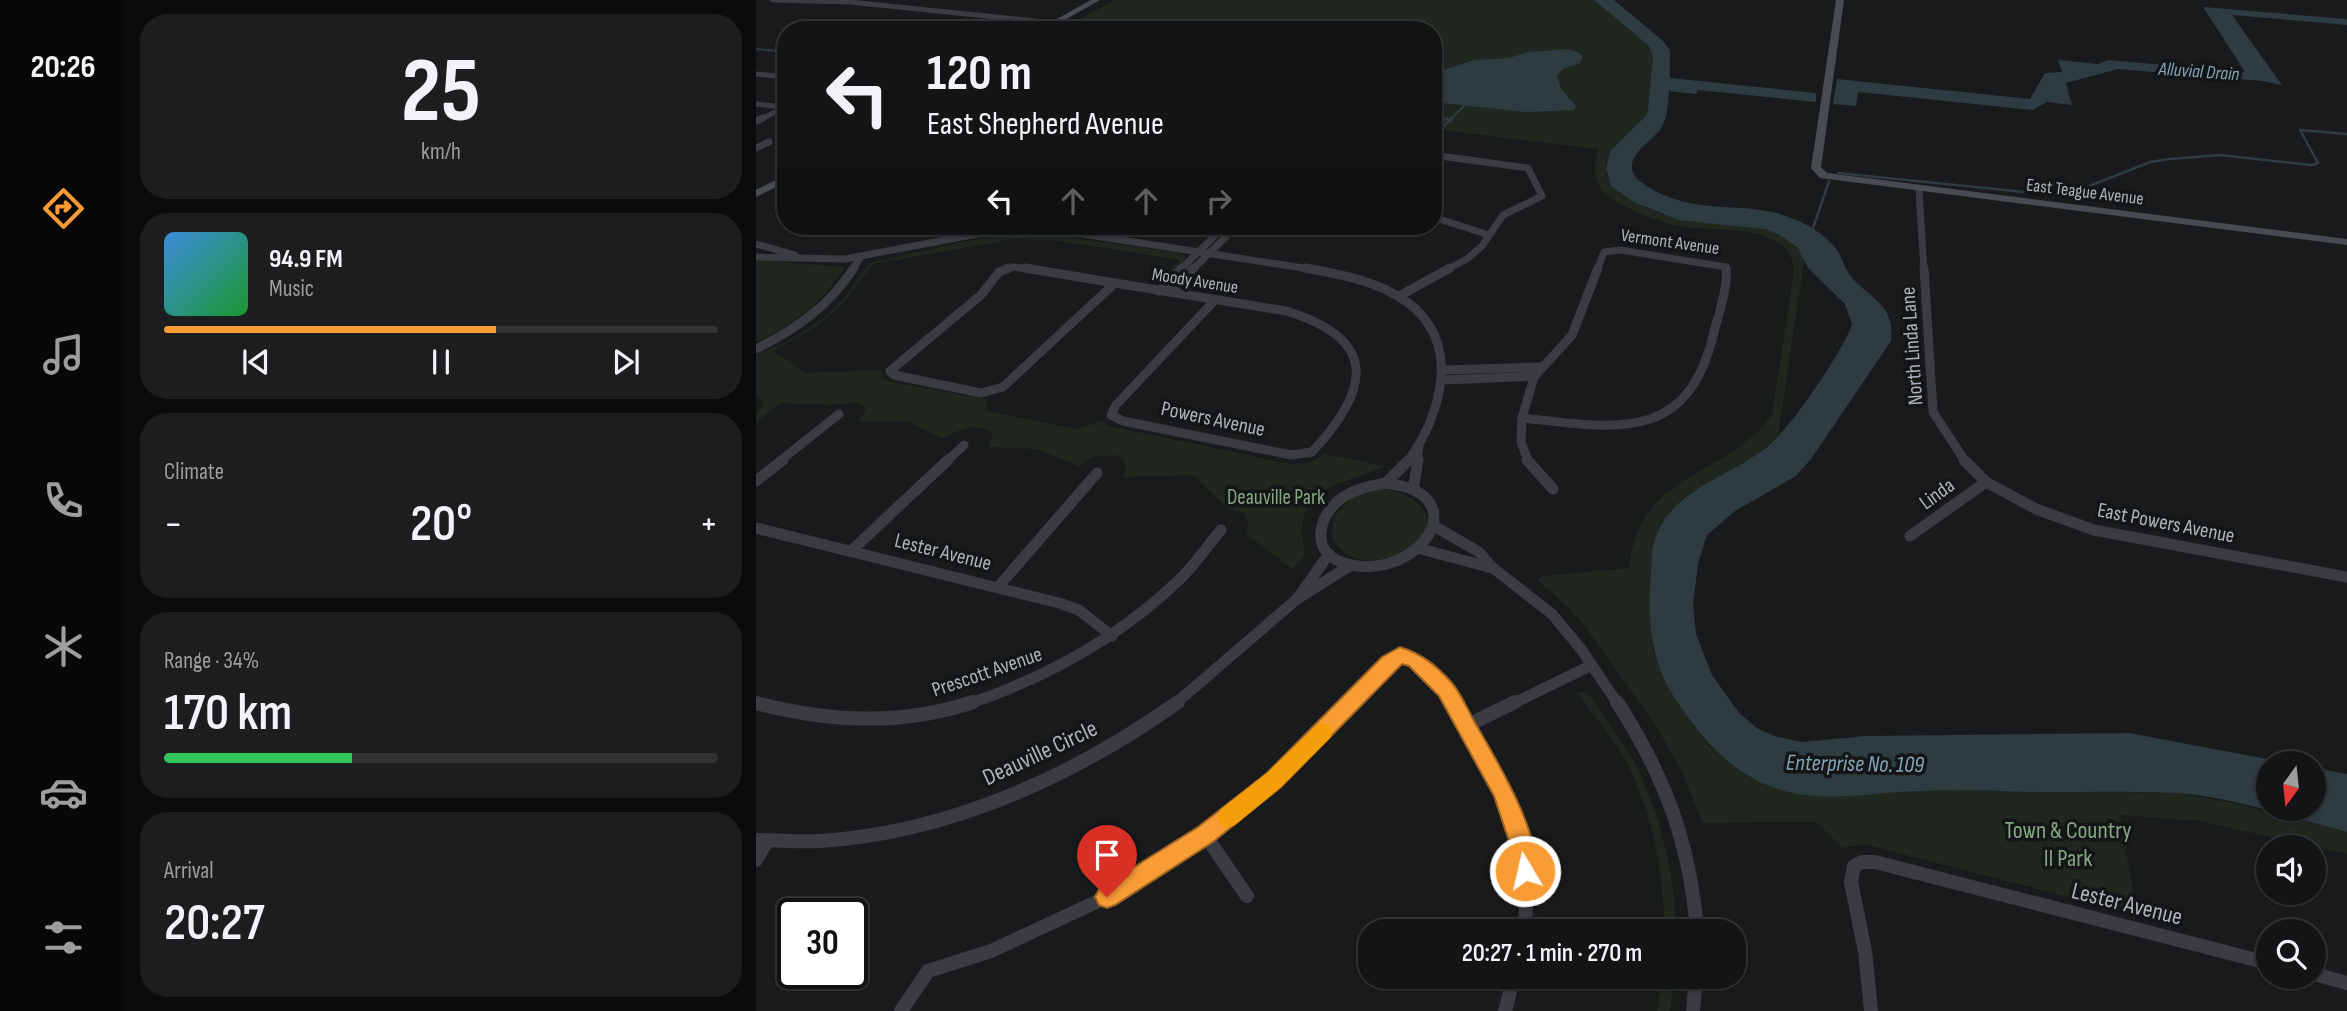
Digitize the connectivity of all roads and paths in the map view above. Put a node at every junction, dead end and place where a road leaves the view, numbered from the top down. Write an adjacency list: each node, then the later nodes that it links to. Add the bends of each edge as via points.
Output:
1 (772, 0): 5 (street, via 842,1)
2 (1096, 0): 6 (street)
3 (1108, 0): 7 (street)
4 (1840, 0): 20 (street, East Teague Avenue, via 1816,168 1827,178)
5 (1004, 21)
6 (1063, 21)
7 (1070, 21)
8 (756, 74): 9 (street)
9 (777, 76)
10 (756, 106): 11 (street); 12 (street)
11 (777, 108)
12 (776, 111): 13 (street)
13 (756, 121)
14 (756, 139): 15 (street, via 769,142)
15 (756, 148)
16 (1442, 156): 27 (street, via 1528,168 1540,199 1511,210)
17 (777, 174): 19 (street)
18 (777, 183): 21 (street)
19 (756, 186)
20 (1919, 190): 28 (street, East Teague Avenue); 50 (street, North Linda Lane, via 1933,412 1961,457)
21 (756, 194)
22 (1442, 220): 27 (street)
23 (959, 235): 33 (street)
24 (1089, 235): 30 (street)
25 (1216, 235): 30 (street)
26 (1228, 235): 31 (street)
27 (1489, 235): 38 (street, via 1467,259)
28 (2347, 242)
29 (756, 244): 34 (street)
30 (1199, 252): 31 (street); 36 (street)
31 (1209, 253): 37 (street); 38 (street, via 1347,276)
32 (756, 257): 34 (street)
33 (861, 257): 34 (street); 40 (street, via 826,306 794,330)
34 (808, 258)
35 (1115, 283): 35 (street, Moody Avenue, via 992,393 890,371 981,295 1005,269); 36 (street, Moody Avenue)
36 (1159, 290): 37 (street, Moody Avenue)
37 (1170, 292): 39 (street, Moody Avenue)
38 (1399, 296): 42 (street, via 1437,335)
39 (1215, 300): 47 (street, Moody Avenue, via 1314,320 1347,342 1357,367 1356,383 1348,402); 47 (street, Powers Avenue, via 1111,415)
40 (756, 349)
41 (1538, 372): 42 (street); 44 (street); 44 (street, Vermont Avenue, via 1567,343 1604,252 1726,267 1701,375 1676,407 1625,426)
42 (1444, 375): 46 (street)
43 (839, 414): 49 (street)
44 (1521, 418): 53 (street, via 1525,458)
45 (964, 445): 59 (street)
46 (1419, 446): 51 (street); 52 (street)
47 (1307, 455)
48 (1097, 473): 64 (street)
49 (756, 481)
50 (1986, 482): 57 (street, Linda); 63 (street, East Powers Avenue, via 2036,509 2094,530)
51 (1386, 483): 52 (street); 60 (street, via 1348,492 1324,513 1320,539)
52 (1413, 489): 54 (street, via 1433,510)
53 (1553, 489)
54 (1434, 526): 58 (street); 62 (street, via 1485,556)
55 (756, 528): 59 (street, Lester Avenue)
56 (1221, 530): 66 (street, Prescott Avenue, via 1180,578)
57 (1910, 536)
58 (1421, 549): 61 (street, via 1388,566); 62 (street)
59 (851, 551): 64 (street, Lester Avenue)
60 (1329, 554): 61 (street); 65 (street, Deauville Circle)
61 (1351, 565): 65 (street, Deauville Circle)
62 (1492, 568): 67 (street, via 1553,615)
63 (2347, 577)
64 (998, 587): 66 (street, Lester Avenue, via 1079,610)
65 (1297, 599): 71 (street, Deauville Circle, via 1185,697 1088,760 1046,780 943,819 882,832 820,841)
66 (1112, 636): 68 (street, Prescott Avenue, via 1048,674 966,704 916,714 825,718)
67 (1592, 666): 69 (street); 75 (street, via 1664,781 1690,868)
68 (756, 703)
69 (1466, 726): 70 (street, via 1446,690 1428,670 1415,659 1400,655 1274,780); 74 (street, via 1504,792 1515,823 1524,853)
70 (1206, 835): 73 (street); 81 (street, via 1107,897 991,951 928,971)
71 (762, 840): 72 (street)
72 (756, 860)
73 (1247, 896)
74 (1525, 919)
75 (1695, 919)
76 (2256, 960): 84 (street, Lester Avenue, via 1875,862 1854,866 1851,882)
77 (2326, 977): 78 (street)
78 (2347, 983)
79 (1511, 989): 82 (street)
80 (1695, 989): 83 (street)
81 (901, 1011)
82 (1505, 1011)
83 (1693, 1011)
84 (1871, 1011)

